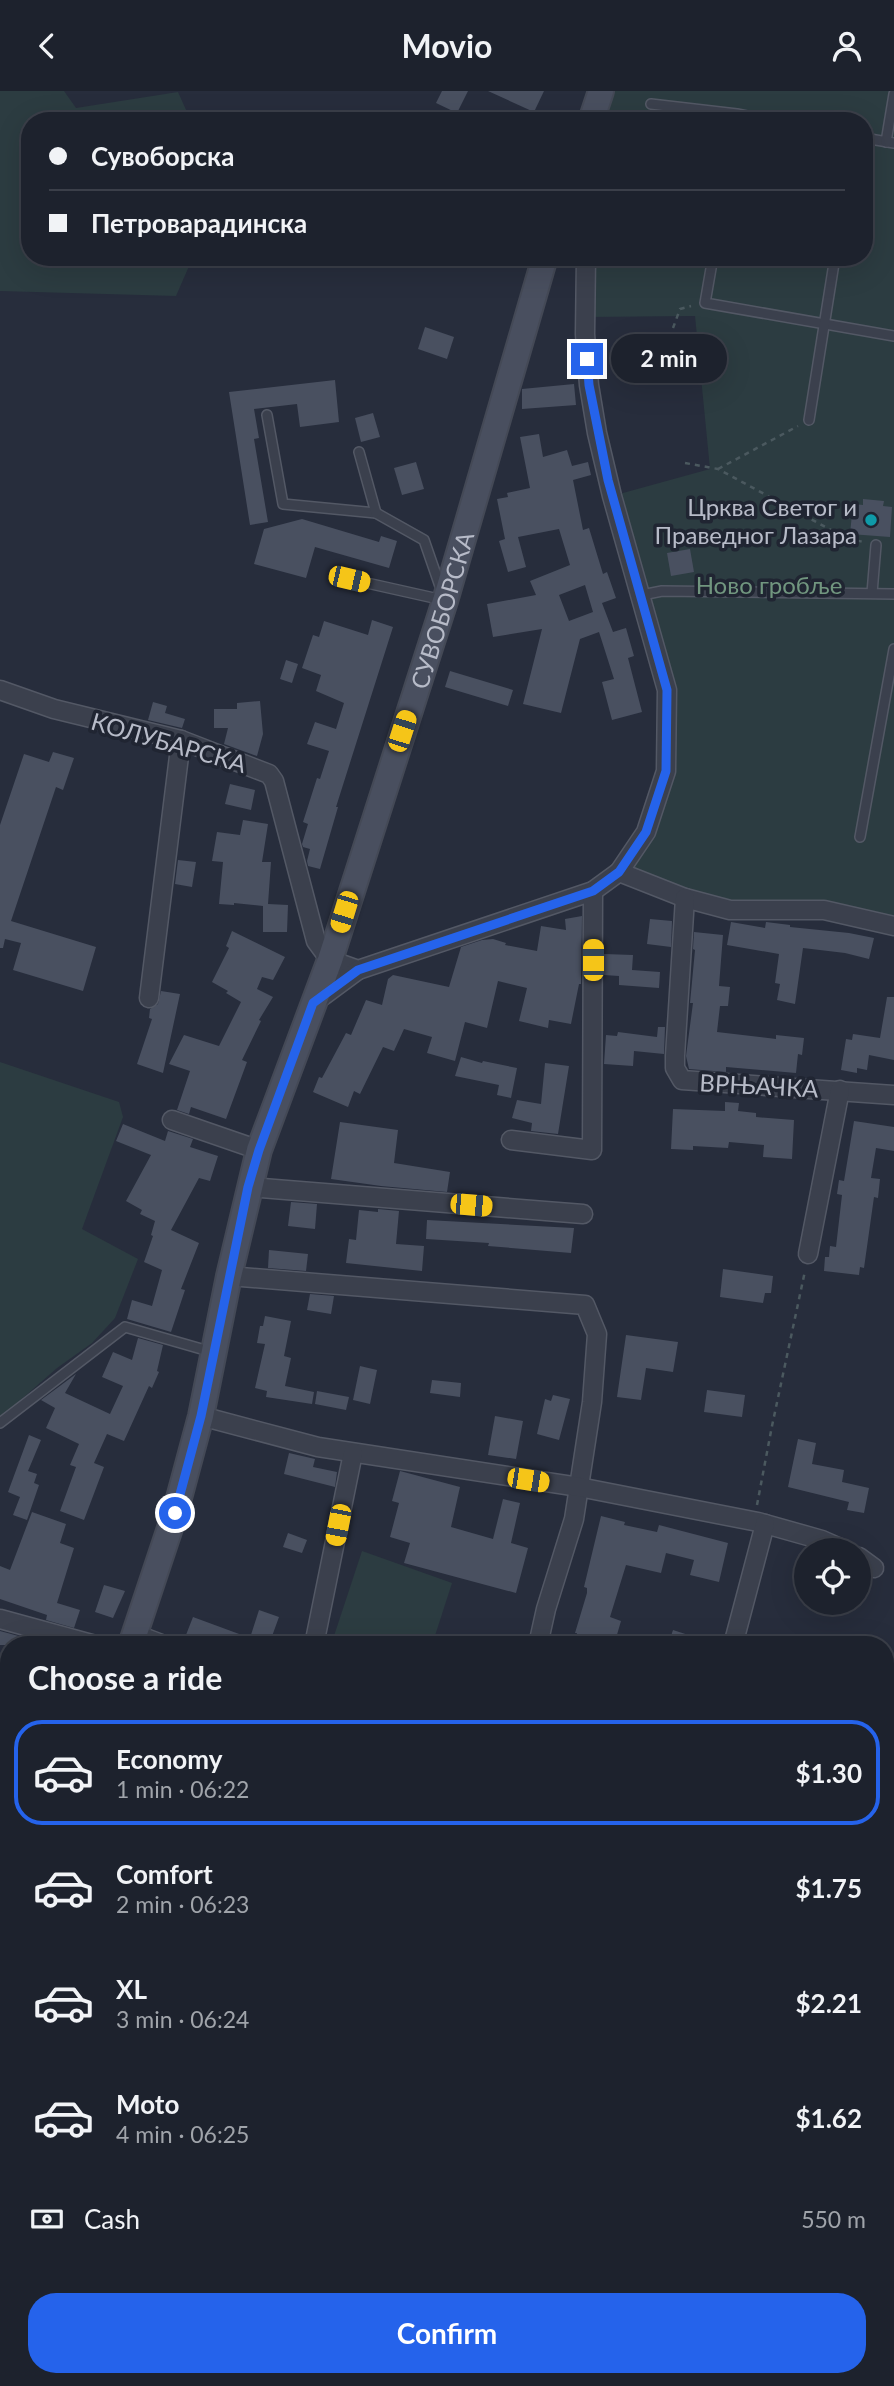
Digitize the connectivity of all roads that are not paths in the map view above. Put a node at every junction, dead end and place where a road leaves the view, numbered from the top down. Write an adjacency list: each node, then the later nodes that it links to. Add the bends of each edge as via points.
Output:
1 (601, 91): 4 (main road)
2 (894, 94): 6 (lane)
3 (651, 104): 5 (lane)
4 (594, 112)
5 (704, 112)
6 (890, 142)
7 (542, 266): 22 (main road, СУВОБОРСКА)
8 (586, 266): 21 (street, via 589,385 612,496)
9 (711, 266): 11 (lane, via 705,303)
10 (834, 266): 11 (lane)
11 (825, 324): 12 (lane); 14 (lane)
12 (894, 336)
13 (267, 415): 16 (lane, via 283,504)
14 (809, 420)
15 (359, 453): 16 (lane)
16 (376, 513): 22 (lane, via 424,540)
17 (876, 545): 19 (lane)
18 (349, 579): 22 (lane)
19 (872, 593): 20 (lane); 21 (lane, via 662,591)
20 (894, 594)
21 (642, 595): 27 (street, via 667,690 666,771 646,832)
22 (445, 601): 31 (main road, СУВОБОРСКА)
23 (894, 649): 26 (lane)
24 (0, 690): 25 (street, КОЛУБАРСКА, via 54,709)
25 (181, 740): 31 (street, КОЛУБАРСКА, via 269,774 274,781 316,941); 33 (street)
26 (860, 837)
27 (619, 872): 28 (street); 29 (street)
28 (593, 891): 32 (street); 38 (street, via 593,1150)
29 (685, 898): 30 (street, via 737,911 831,911); 35 (street, ВРЊАЧКА, via 677,1075 689,1081)
30 (894, 926)
31 (330, 960): 32 (street); 34 (main road, СУВОБОРСКА)
32 (358, 970): 34 (street)
33 (149, 997)
34 (313, 1003): 39 (main road, СУВОБОРСКА)
35 (840, 1090): 36 (street, ВРЊАЧКА); 42 (street)
36 (894, 1095)
37 (172, 1120): 39 (street)
38 (511, 1140)
39 (259, 1150): 40 (main road, СУВОБОРСКА)
40 (248, 1187): 41 (street); 43 (main road, СУВОБОРСКА)
41 (583, 1214)
42 (808, 1255)
43 (229, 1276): 44 (main road, СУВОБОРСКА); 48 (street, via 585,1305 597,1334)
44 (214, 1352): 45 (main road, СУВОБОРСКА); 46 (lane, via 125,1327)
45 (201, 1416): 47 (street); 55 (main road, СУВОБОРСКА)
46 (0, 1423)
47 (353, 1453): 48 (street); 56 (street)
48 (579, 1487): 49 (street); 57 (street)
49 (761, 1523): 50 (street); 58 (street)
50 (815, 1538)
51 (871, 1566): 52 (street)
52 (874, 1568)
53 (0, 1619): 54 (street)
54 (61, 1636)
55 (134, 1636)
56 (316, 1636)
57 (540, 1636)
58 (735, 1636)

